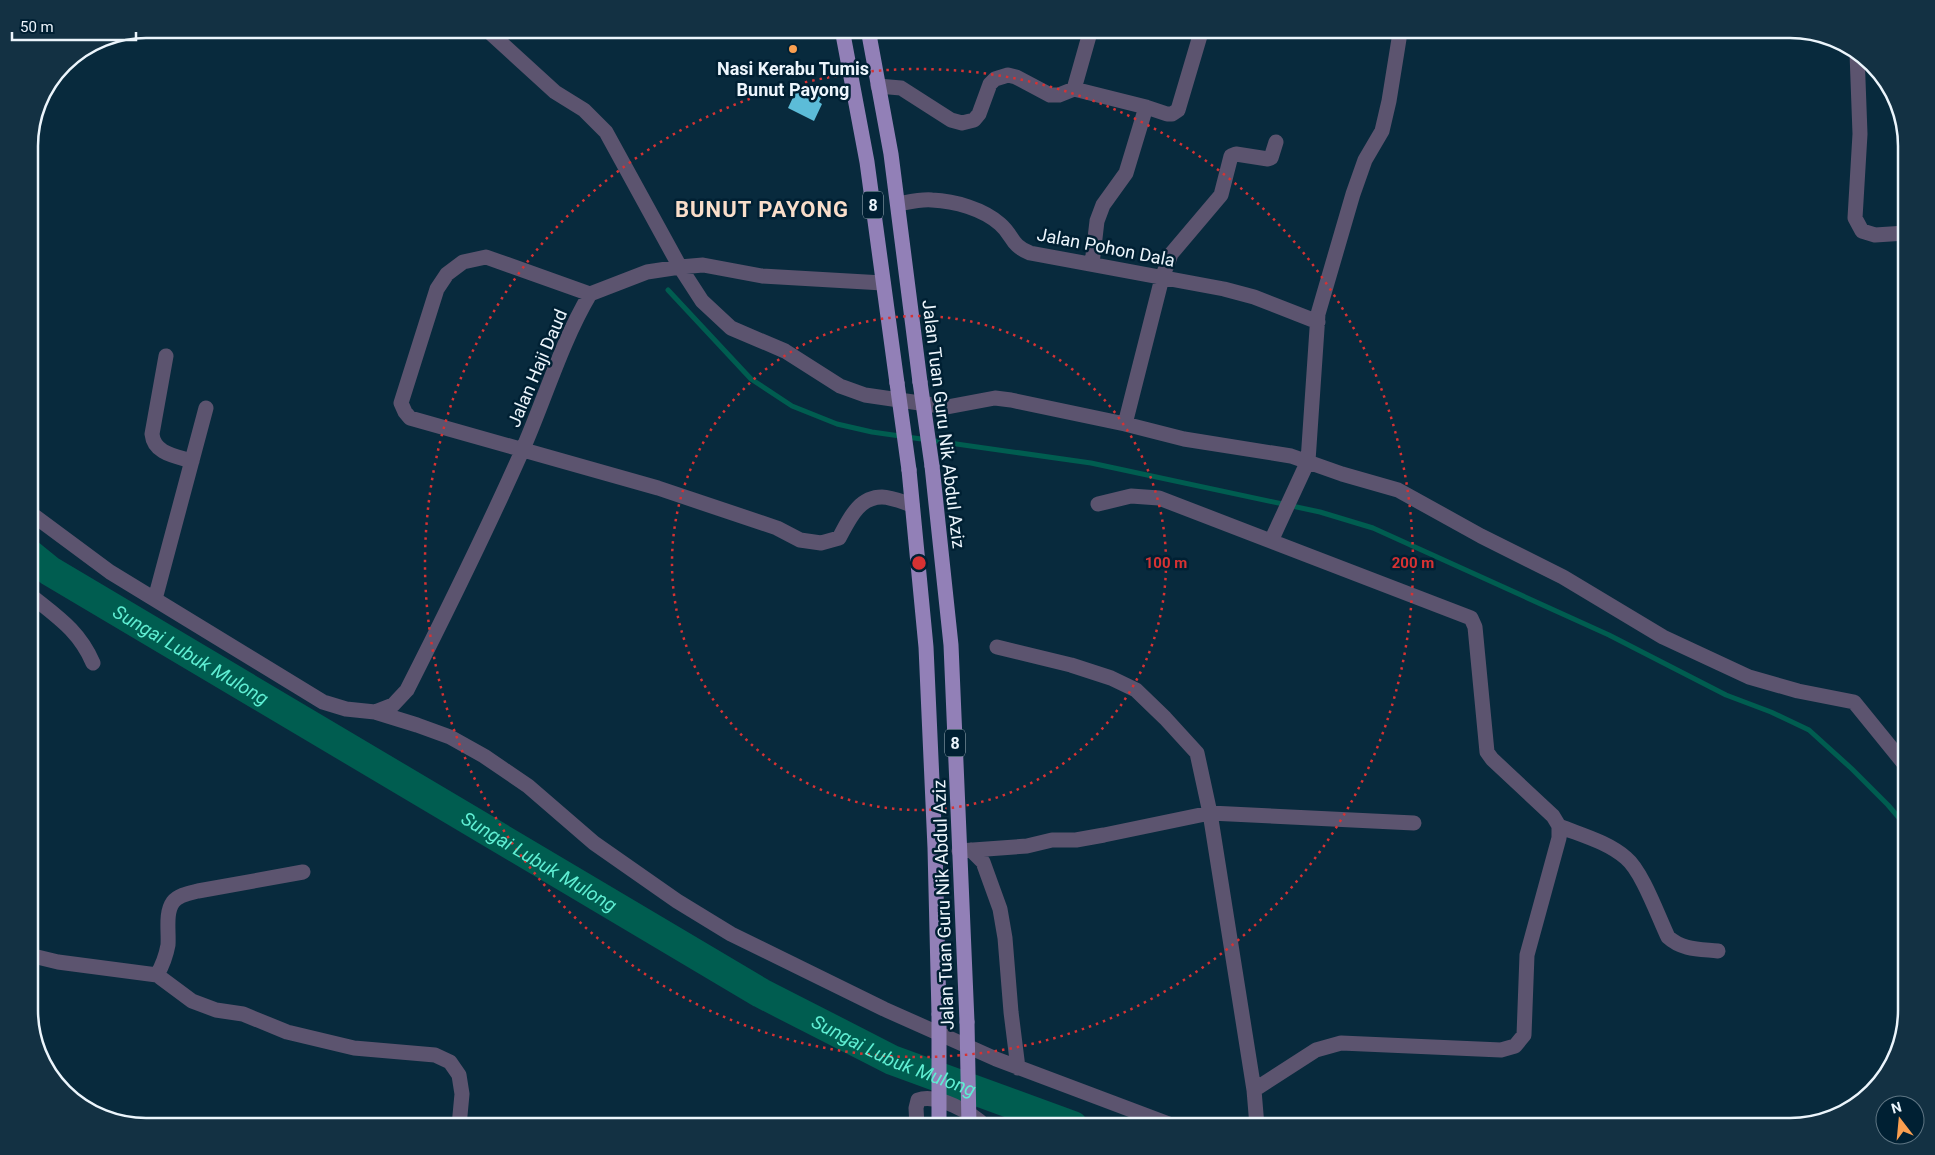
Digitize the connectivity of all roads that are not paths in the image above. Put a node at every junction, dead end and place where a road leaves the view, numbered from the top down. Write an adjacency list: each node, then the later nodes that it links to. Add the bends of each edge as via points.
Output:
1 (496, 38): 15 (street, via 555,92 584,110 606,132)
2 (844, 38): 17 (main road, Jalan Tuan Guru Nik Abdul Aziz / 8, via 867,162)
3 (870, 38): 8 (main road, Jalan Tuan Guru Nik Abdul Aziz / 8)
4 (1088, 38): 9 (street)
5 (1199, 38): 10 (street, via 1178,110 1167,114)
6 (1399, 38): 19 (street, via 1382,132 1365,160 1353,194)
7 (1857, 62): 13 (street, via 1860,134 1855,218 1862,231 1875,235)
8 (878, 86): 9 (street, via 901,88 962,123 974,120 990,84 1001,77 1016,77 1050,94 1059,95); 12 (main road, Jalan Tuan Guru Nik Abdul Aziz / 8)
9 (1074, 89): 10 (street)
10 (1146, 107): 14 (street, via 1126,173 1103,205 1097,222)
11 (1276, 142): 16 (street, via 1268,159 1231,156 1221,195 1171,254)
12 (898, 204): 14 (street, Jalan Pohon Dala, via 930,200 952,202 982,212 998,223 1018,248); 39 (main road, Jalan Tuan Guru Nik Abdul Aziz / 8, bridge, via 951,645)
13 (1897, 234)
14 (1092, 264): 16 (street, Jalan Pohon Dala)
15 (680, 266): 17 (street, via 703,265 762,276); 18 (street, via 647,272); 22 (street, via 702,301 731,328 785,351 840,386 865,396 947,407 996,398)
16 (1162, 278): 19 (street, Jalan Pohon Dala, via 1224,288); 22 (street)
17 (883, 283): 27 (main road, Jalan Tuan Guru Nik Abdul Aziz / 8, bridge)
18 (590, 294): 23 (street, Jalan Haji Daud, via 569,335); 23 (street, via 486,257 463,262 447,274 437,289 401,403 405,412 410,418)
19 (1318, 322): 25 (street)
20 (166, 356): 24 (street, via 152,441 159,450)
21 (206, 408): 24 (street)
22 (1125, 424): 25 (street, via 1184,439)
23 (523, 449): 27 (street, via 658,488 776,528 800,540 821,543 838,538 866,500 882,497); 34 (street, Jalan Haji Daud, via 472,561 407,690 393,704)
24 (192, 461): 30 (street)
25 (1308, 461): 29 (street); 35 (street, via 1398,490 1563,577 1663,637 1748,677 1854,702)
26 (1098, 504): 29 (street, via 1131,496 1159,498)
27 (912, 505): 48 (main road, Jalan Tuan Guru Nik Abdul Aziz / 8, bridge, via 926,647 935,848)
28 (38, 519): 30 (street, via 110,572)
29 (1271, 541): 38 (street, via 1471,618 1475,627 1487,752)
30 (155, 600): 34 (street, via 323,702 346,710)
31 (38, 602): 33 (street, via 72,630)
32 (997, 647): 36 (street, via 1071,665 1136,690 1197,754)
33 (93, 663)
34 (375, 712): 44 (street, via 450,737 484,756 528,786 594,843 731,934 884,1009)
35 (1898, 756)
36 (1210, 813): 37 (street); 39 (street, via 1104,836); 45 (street)
37 (1414, 823)
38 (1560, 826): 41 (street, via 1614,849 1627,859 1674,942 1683,947); 45 (street, via 1527,955 1524,1035 1515,1046 1502,1050 1341,1043 1316,1050)
39 (966, 850): 44 (street, via 983,862 1000,909); 49 (main road, Jalan Tuan Guru Nik Abdul Aziz / 8, bridge)
40 (303, 872): 43 (street, via 198,890 174,901 170,911 168,947)
41 (1718, 951)
42 (38, 957): 43 (street)
43 (156, 975): 46 (street, via 192,1001 216,1010 243,1014 287,1032 354,1048 435,1055 450,1062 459,1075 462,1094)
44 (1018, 1068): 51 (street)
45 (1254, 1090): 52 (street)
46 (460, 1118)
47 (917, 1118): 50 (street, via 918,1100 924,1097 958,1106)
48 (940, 1118)
49 (969, 1118)
50 (977, 1118)
51 (1152, 1118)
52 (1256, 1118)

